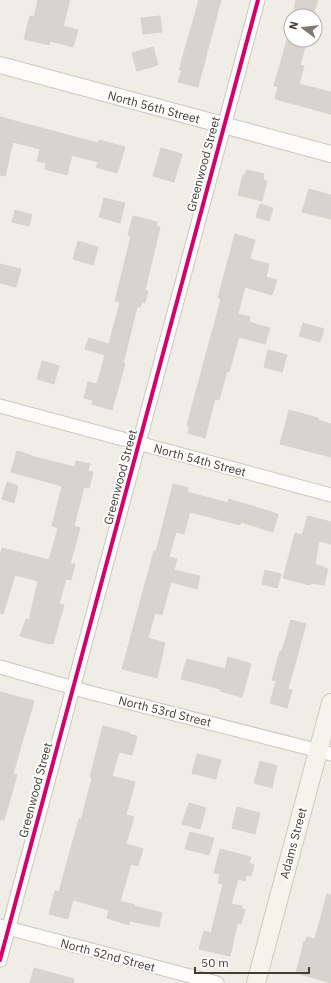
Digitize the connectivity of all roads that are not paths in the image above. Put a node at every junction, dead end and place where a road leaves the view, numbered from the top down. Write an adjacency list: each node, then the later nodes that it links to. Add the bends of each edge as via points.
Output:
1 (258, 0): 3 (street, Greenwood Street)
2 (0, 65): 3 (street, North 56th Street)
3 (224, 126): 4 (street, North 56th Street); 6 (street, Greenwood Street)
4 (331, 154)
5 (0, 406): 6 (street, North 54th Street)
6 (139, 444): 7 (street, North 54th Street); 9 (street, Greenwood Street)
7 (331, 495)
8 (0, 666): 9 (street, North 53rd Street)
9 (74, 687): 11 (street, North 53rd Street); 12 (street, Greenwood Street)
10 (331, 703): 11 (main road, Adams Street)
11 (325, 752): 15 (main road, Adams Street)
12 (4, 927): 13 (street, Greenwood Street); 14 (street, North 52nd Street)
13 (0, 960)
14 (217, 983)
15 (256, 983)

